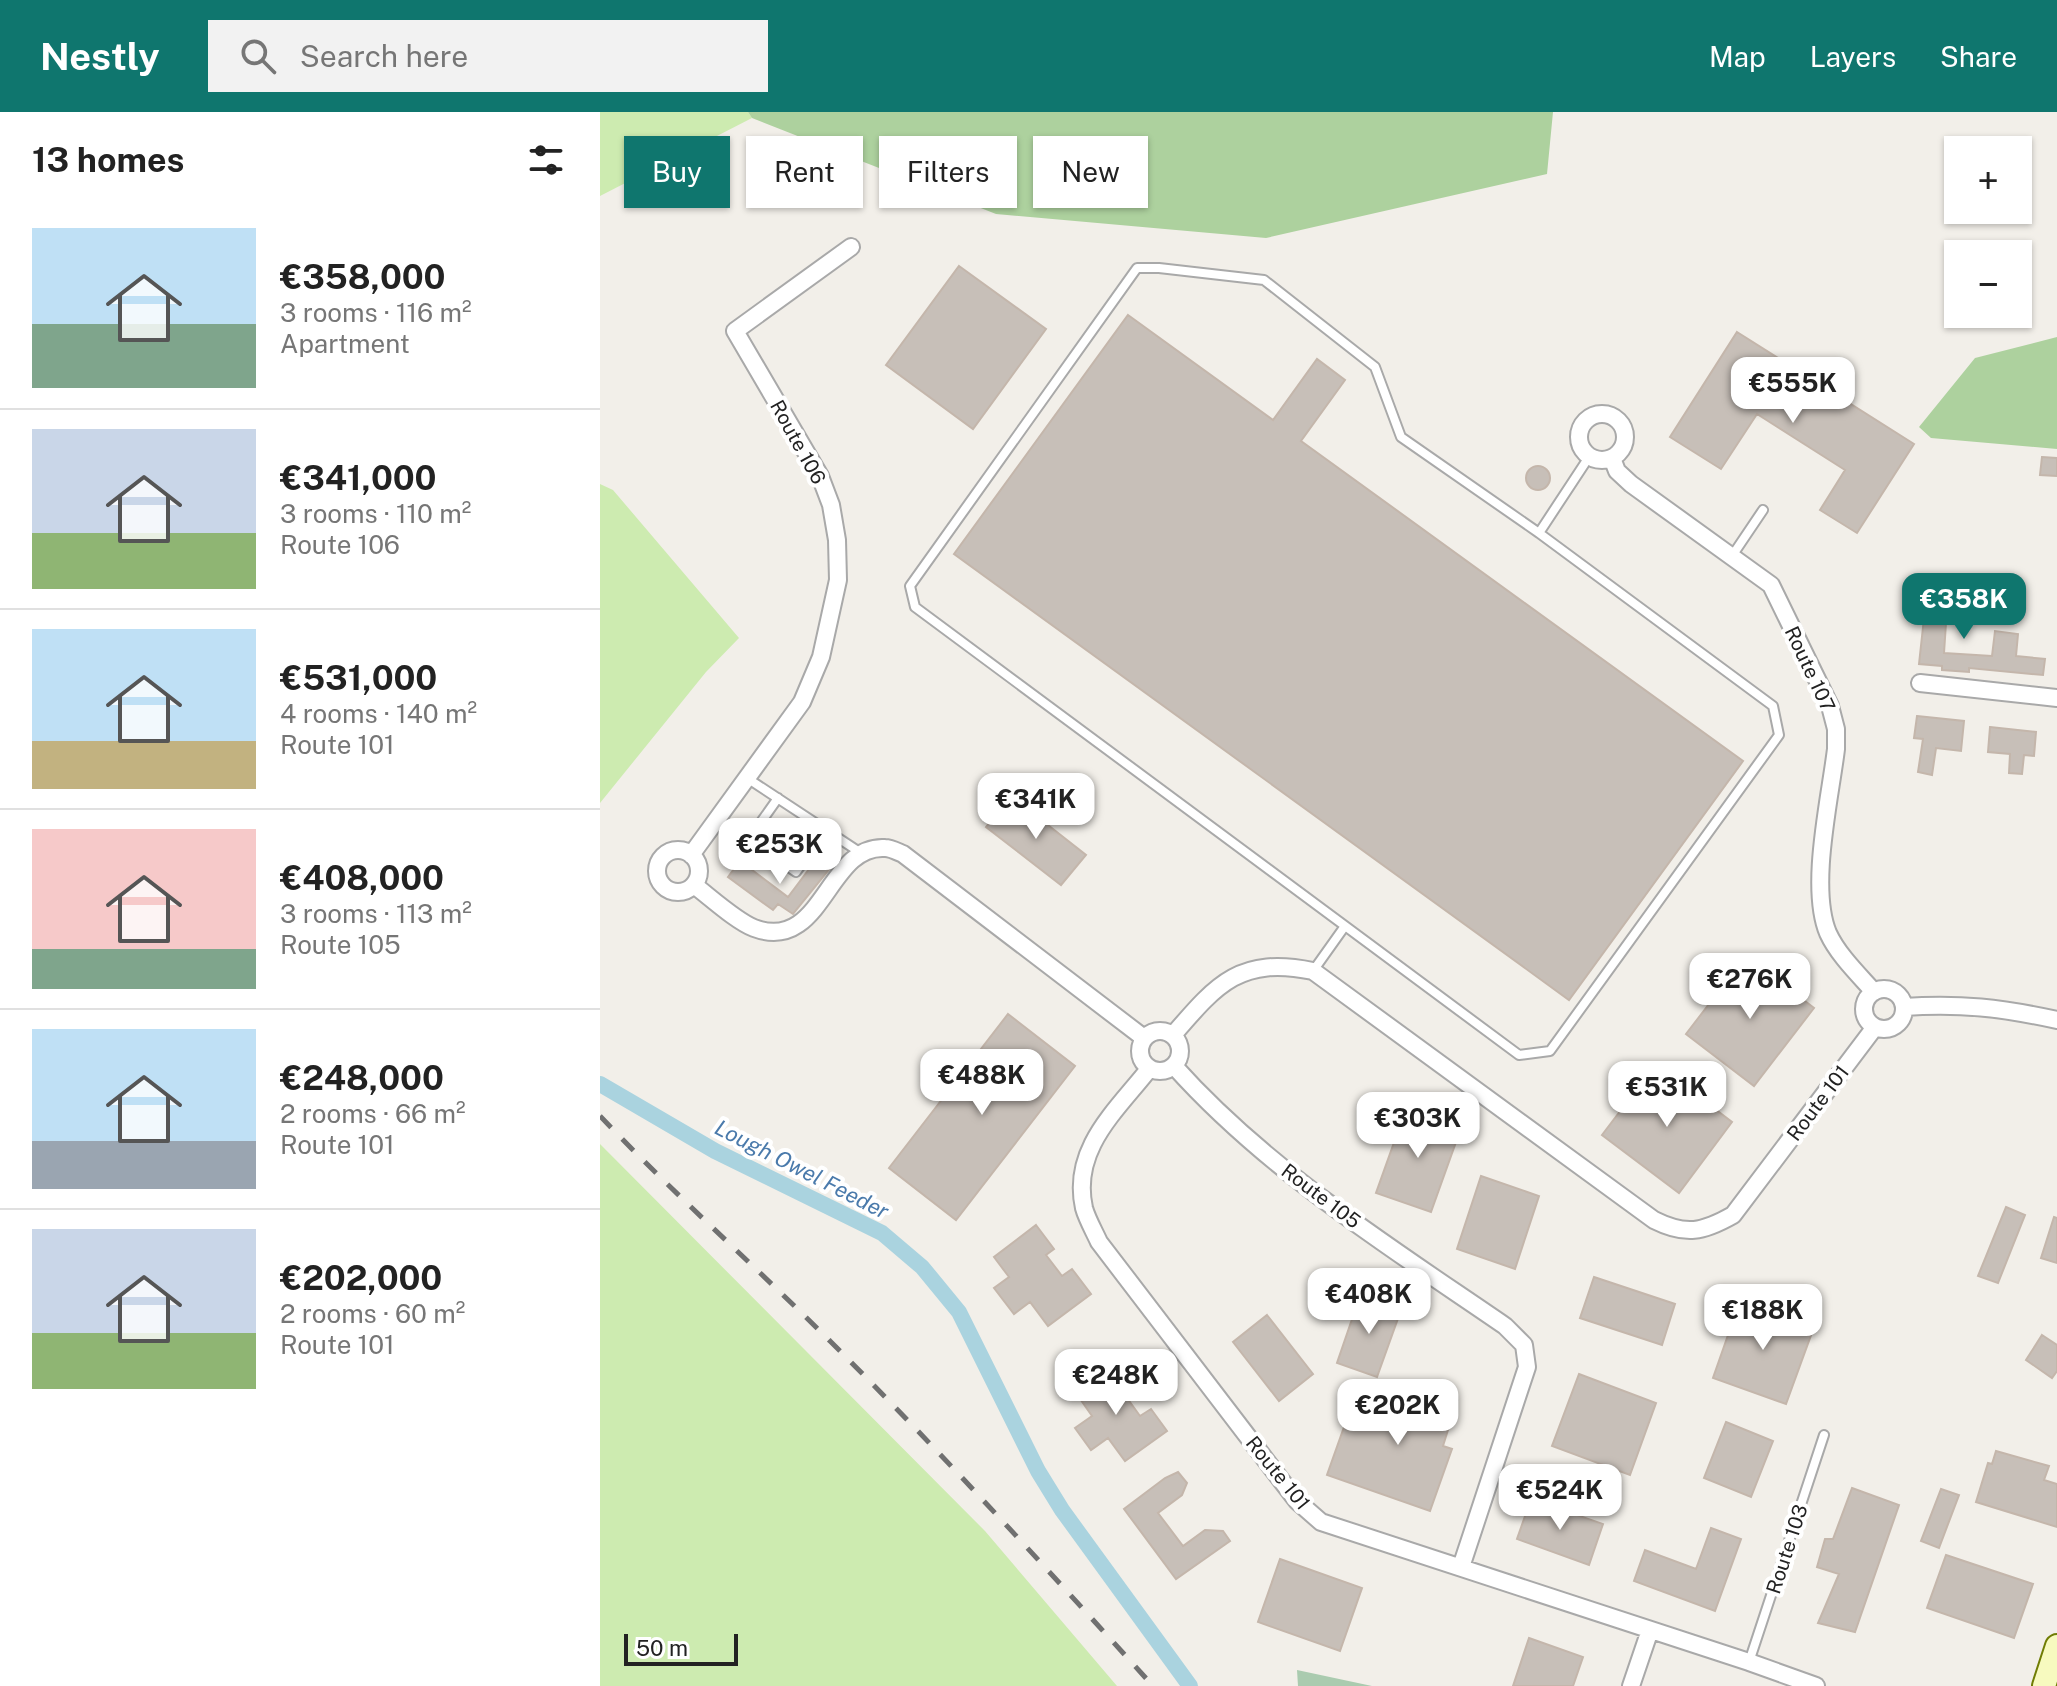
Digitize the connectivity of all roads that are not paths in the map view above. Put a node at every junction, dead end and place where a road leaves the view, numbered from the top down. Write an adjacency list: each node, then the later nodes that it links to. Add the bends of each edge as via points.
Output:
1 (851, 247): 9 (street, Route 106, via 735,331 820,476 837,540 838,580 812,682)
2 (1589, 457): 3 (street); 3 (street, via 1580,445 1580,429 1589,417 1604,413 1618,419 1625,432 1623,447); 5 (lane)
3 (1612, 458): 6 (street, Route 107, via 1631,484)
4 (1763, 510): 6 (lane)
5 (1539, 533): 15 (lane, via 1773,706 1779,735 1550,1051 1519,1055); 15 (lane, via 1401,437 1375,367 1264,280 1137,268 910,586 915,607)
6 (1732, 557): 17 (street, Route 107, via 1771,585 1830,706 1836,749 1820,872 1821,903 1829,934)
7 (1920, 683): 8 (street)
8 (2057, 698)
9 (747, 778): 10 (lane); 13 (street, Route 106)
10 (778, 798): 11 (lane); 11 (lane, via 749,839 796,872)
11 (826, 830): 12 (lane)
12 (861, 853): 14 (street, via 806,920 778,934 752,928); 22 (street, via 885,848 903,854)
13 (691, 855): 14 (street, via 698,866); 14 (street, via 678,850 665,855 657,873 663,886 675,892)
14 (694, 885)
15 (1345, 926): 16 (lane)
16 (1313, 971): 20 (street, Route 101, via 1654,1220 1675,1230 1708,1229 1733,1215); 21 (street, via 1286,965 1245,971 1211,990)
17 (1874, 992): 18 (street, via 1893,991); 20 (street, via 1864,1007 1866,1019)
18 (1904, 1007): 19 (street, via 2004,1008); 20 (street, via 1898,1024)
19 (2057, 1020)
20 (1875, 1027)
21 (1173, 1035): 22 (street, via 1161,1030); 23 (street, via 1180,1046)
22 (1144, 1038): 24 (street, via 1140,1055)
23 (1174, 1066): 24 (street); 26 (street, Route 105, via 1293,1177 1505,1326 1524,1345 1527,1367)
24 (1149, 1069): 26 (street, Route 101, via 1092,1141 1081,1176 1084,1209 1099,1242 1297,1501 1321,1522)
25 (1824, 1435): 29 (lane, Route 103)
26 (1461, 1567): 27 (street, Route 101)
27 (1650, 1630): 29 (street, Route 101); 30 (street)
28 (2056, 1656): 32 (main road)
29 (1749, 1662): 31 (street, Route 101)
30 (1631, 1686)
31 (1816, 1686)
32 (2044, 1686)

